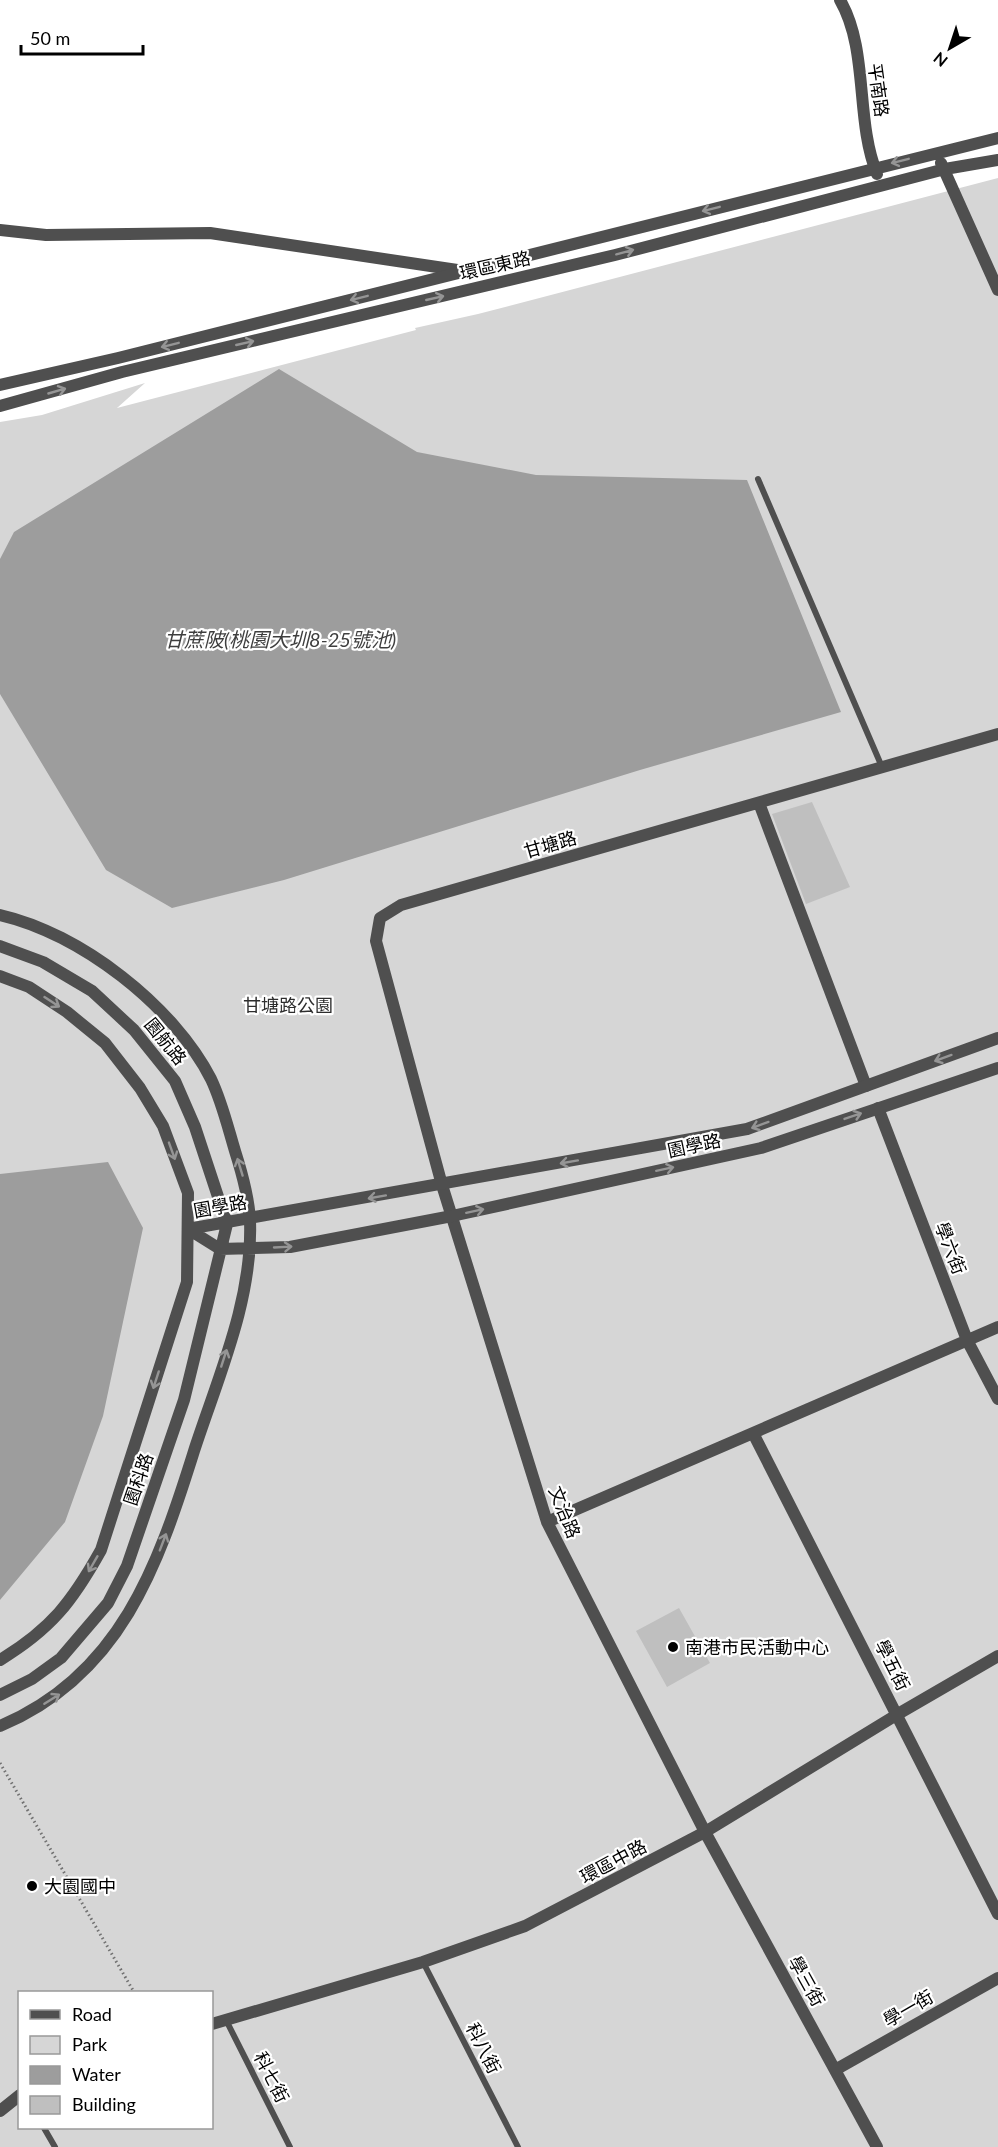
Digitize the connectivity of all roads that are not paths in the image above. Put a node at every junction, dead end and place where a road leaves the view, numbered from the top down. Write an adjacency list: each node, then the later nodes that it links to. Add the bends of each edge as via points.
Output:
1 (840, 0): 5 (street, 平南路, via 850,18)
2 (998, 138): 3 (street, 環區東路)
3 (935, 153): 5 (street, 環區東路, one-way to 5); 6 (street)
4 (998, 160): 6 (street, 環區東路)
5 (874, 168): 7 (street, 平南路); 9 (street, 環區東路, one-way to 9)
6 (945, 169): 7 (street, 環區東路); 10 (street)
7 (882, 185): 12 (street, 環區東路, one-way to 7, via 122,372 615,255)
8 (0, 230): 9 (street, via 46,235 210,233)
9 (464, 271): 11 (street, 環區東路, one-way to 11)
10 (998, 290)
11 (0, 385)
12 (0, 406)
13 (758, 479): 15 (lane)
14 (998, 734): 15 (street, 甘塘路)
15 (882, 767): 16 (street, 甘塘路)
16 (759, 803): 22 (street); 24 (street, 甘塘路, via 401,905 380,918 376,941 381,964)
17 (0, 915): 26 (street, one-way to 17, via 243,1178 211,1079 178,1032 154,1005 93,956 62,939)
18 (0, 946): 27 (street, 園航路, via 43,962 92,991 134,1030 175,1081 195,1126)
19 (0, 976): 28 (street, one-way to 28, via 29,987 67,1012 105,1043 140,1088 163,1126 188,1193)
20 (998, 1038): 22 (street, 園學路, one-way to 22)
21 (998, 1068): 23 (street, 園學路)
22 (866, 1086): 24 (street, 園學路, one-way to 24, via 747,1129)
23 (878, 1108): 25 (street, 園學路, one-way to 23, via 761,1148); 32 (street, 學六街)
24 (442, 1185): 25 (street, 文治路); 26 (street, 園學路, one-way to 26)
25 (452, 1216): 29 (street, 園學路, one-way to 25, via 290,1247); 35 (street, 文治路)
26 (250, 1220): 27 (street, 園學路); 29 (street)
27 (227, 1224): 28 (street, 園學路); 30 (street, 園科路)
28 (188, 1229): 30 (street, 園學路); 37 (street, one-way to 37, via 187,1282 101,1551 80,1588 52,1623)
29 (249, 1248): 30 (street, 園學路); 40 (street, one-way to 29, via 60,1695 112,1639 146,1583 182,1491 243,1299)
30 (220, 1249): 38 (street, 園科路, via 184,1400 122,1575 108,1603 61,1658)
31 (998, 1327): 32 (street)
32 (967, 1340): 33 (street, 學六街); 34 (street)
33 (998, 1399)
34 (753, 1433): 35 (street); 39 (street, 學五街)
35 (547, 1522): 41 (street, 文治路)
36 (998, 1656): 39 (street, 環區中路)
37 (0, 1660)
38 (0, 1695)
39 (898, 1714): 41 (street, 環區中路); 42 (street, 學五街)
40 (0, 1726)
41 (705, 1832): 43 (street, 環區中路, via 525,1926); 47 (street, 學三街)
42 (998, 1914)
43 (423, 1962): 45 (street, 環區中路); 53 (lane, 科八街)
44 (998, 1978): 47 (street, 學一街)
45 (226, 2020): 46 (street, 環區中路); 52 (lane, 科七街)
46 (213, 2024)
47 (835, 2070): 54 (street, 學三街)
48 (18, 2098): 49 (street)
49 (0, 2111)
50 (45, 2129): 51 (lane)
51 (55, 2147)
52 (290, 2147)
53 (518, 2147)
54 (878, 2147)

